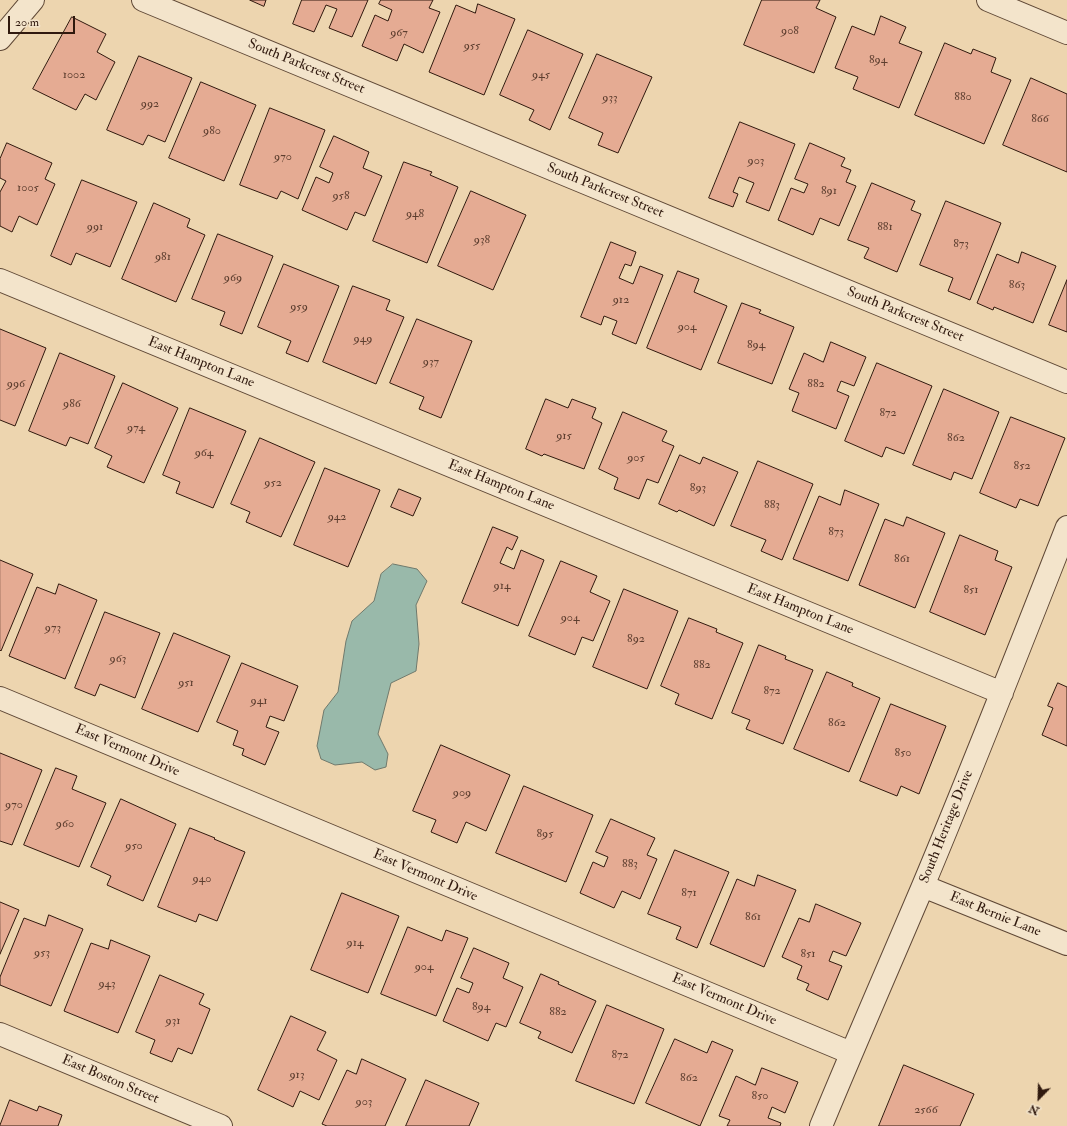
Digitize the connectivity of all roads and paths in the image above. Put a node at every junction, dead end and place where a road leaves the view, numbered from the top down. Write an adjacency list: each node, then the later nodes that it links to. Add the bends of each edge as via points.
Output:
1 (33, 0): 5 (street)
2 (144, 0): 7 (street, South Parkcrest Street)
3 (988, 0): 4 (street)
4 (1067, 33)
5 (0, 39)
6 (0, 280): 9 (street, East Hampton Lane)
7 (1067, 382)
8 (1067, 527): 9 (street, South Heritage Drive)
9 (1002, 693): 11 (street, South Heritage Drive)
10 (0, 698): 14 (street, East Vermont Drive)
11 (923, 886): 12 (street, East Bernie Lane); 14 (street, South Heritage Drive)
12 (1067, 944)
13 (0, 1034): 15 (street, East Boston Street)
14 (851, 1053): 16 (street, South Heritage Drive)
15 (221, 1126)
16 (822, 1126)

